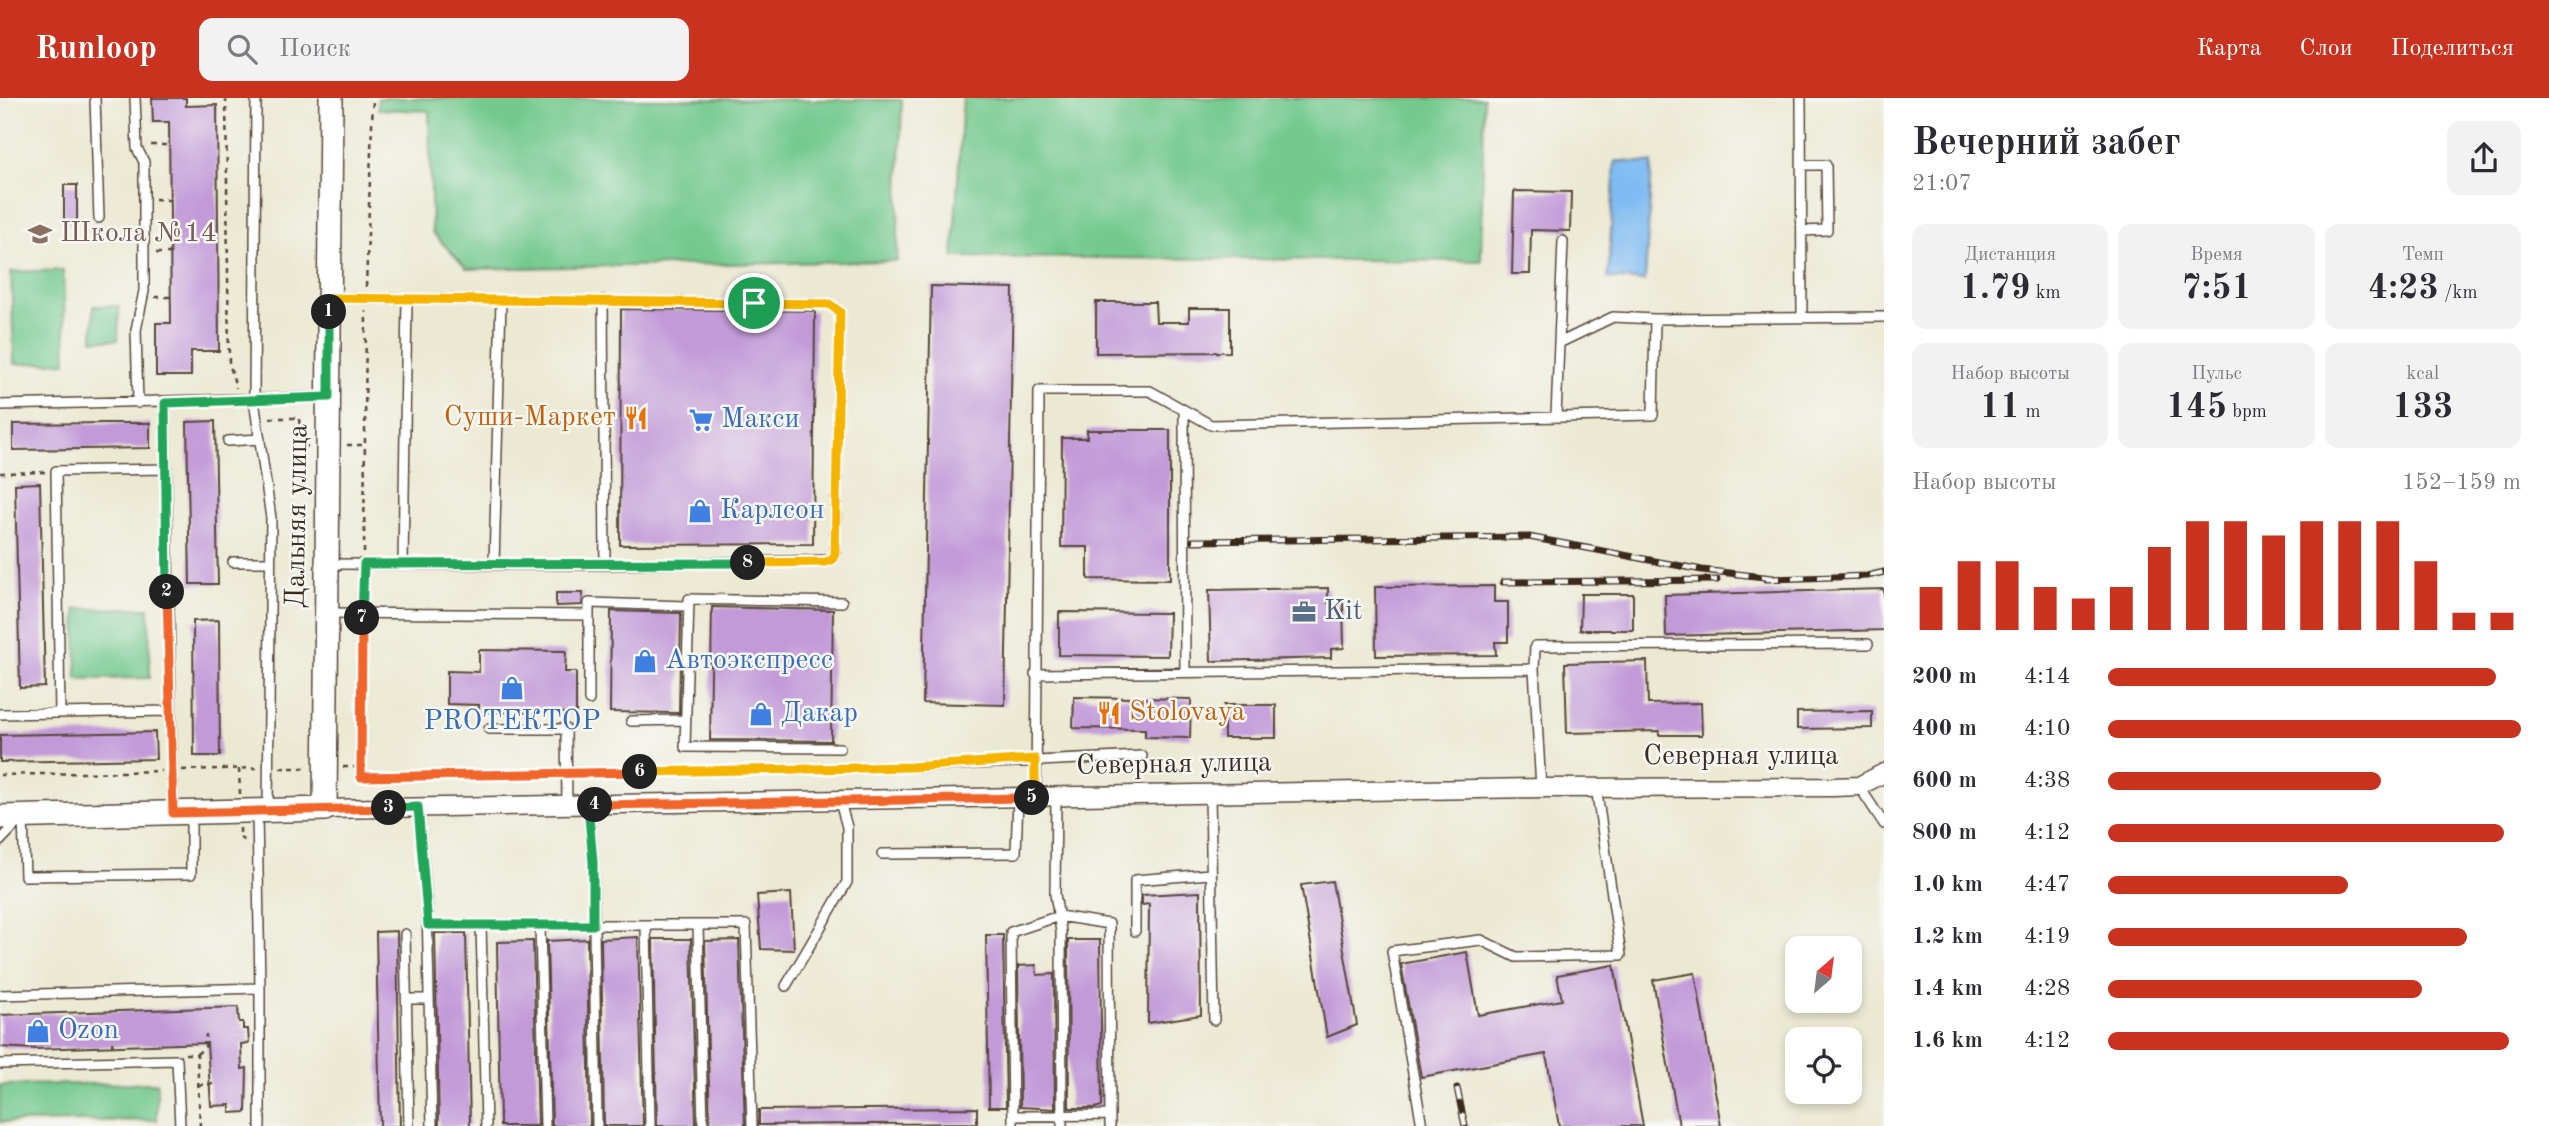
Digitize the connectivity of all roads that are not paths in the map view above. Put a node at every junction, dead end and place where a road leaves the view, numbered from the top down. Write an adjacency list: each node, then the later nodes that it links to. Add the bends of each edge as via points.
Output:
1 (95, 98): 7 (lane)
2 (135, 98): 20 (lane, via 137,148 144,162 144,291 135,330)
3 (256, 98): 19 (lane)
4 (331, 98): 10 (street, Дальняя улица)
5 (1801, 98): 6 (lane)
6 (1801, 165): 8 (lane); 8 (lane, via 1826,165 1827,230)
7 (99, 218)
8 (1802, 230): 14 (lane)
9 (1563, 242): 17 (lane)
10 (330, 298): 11 (lane); 18 (street, Дальняя улица)
11 (407, 299): 12 (lane); 31 (lane)
12 (501, 300): 13 (lane); 32 (lane)
13 (603, 300): 33 (lane); 33 (lane, via 829,304 840,312 832,560)
14 (1802, 317): 15 (lane); 16 (lane)
15 (1884, 317)
16 (1655, 319): 17 (lane, via 1613,317); 24 (lane, via 1653,415)
17 (1559, 343): 24 (lane)
18 (329, 397): 19 (lane); 30 (street, Дальняя улица)
19 (254, 400): 21 (lane); 25 (lane)
20 (138, 403): 21 (lane); 22 (lane)
21 (165, 403): 27 (lane)
22 (0, 405)
23 (1184, 410): 24 (lane, via 1211,425); 40 (lane); 41 (lane, via 1150,391 1039,391)
24 (1556, 417)
25 (260, 439): 26 (lane); 29 (lane, via 271,518)
26 (229, 441)
27 (166, 469): 43 (lane); 44 (lane, via 56,472)
28 (233, 562): 29 (lane)
29 (270, 562): 65 (lane)
30 (327, 564): 31 (lane); 36 (street, Дальняя улица)
31 (403, 564): 32 (lane)
32 (494, 565): 33 (lane)
33 (605, 565)
34 (842, 602): 35 (lane, via 689,599)
35 (687, 606): 37 (lane, via 589,603); 46 (lane)
36 (327, 613): 37 (lane); 64 (street, Дальняя улица)
37 (589, 615): 42 (lane)
38 (1867, 644): 39 (lane, via 1535,646)
39 (1534, 669): 40 (lane); 56 (lane)
40 (1185, 672): 41 (lane)
41 (1035, 674): 51 (lane)
42 (589, 700)
43 (169, 711): 44 (lane); 66 (lane)
44 (60, 713): 45 (lane)
45 (0, 714)
46 (686, 720): 47 (lane); 49 (lane, via 685,747)
47 (631, 721)
48 (489, 729): 61 (lane, via 566,729)
49 (840, 748)
50 (1142, 756): 51 (lane)
51 (1035, 759): 52 (lane); 58 (lane)
52 (911, 767)
53 (1884, 773): 54 (street, Северная улица)
54 (1859, 786): 55 (street, Северная улица); 69 (lane)
55 (1597, 787): 56 (street, Северная улица); 103 (lane, via 1620,955 1516,957 1481,940 1392,951)
56 (1541, 788): 57 (street, Северная улица)
57 (1210, 794): 59 (street, Северная улица); 72 (lane)
58 (1027, 798): 59 (street, Северная улица); 60 (street, Северная улица); 71 (lane, via 1016,853)
59 (1056, 798): 73 (lane)
60 (840, 802): 62 (street, Северная улица); 82 (lane, via 847,827 847,883)
61 (567, 805): 62 (street, Северная улица); 63 (street, Северная улица)
62 (588, 805): 77 (lane)
63 (418, 807): 64 (street, Северная улица); 74 (lane)
64 (325, 809): 65 (street, Северная улица)
65 (263, 811): 66 (street, Северная улица); 83 (lane)
66 (182, 813): 68 (street, Северная улица); 68 (lane, via 191,874 25,876)
67 (0, 817): 68 (street, Северная улица)
68 (23, 817): 70 (lane)
69 (1884, 824)
70 (0, 841)
71 (882, 854)
72 (1210, 874): 80 (lane, via 1135,880); 87 (lane)
73 (1059, 916): 89 (lane, via 1109,924); 90 (lane, via 1011,932); 91 (lane)
74 (428, 925): 75 (lane); 86 (lane)
75 (481, 925): 76 (lane); 96 (lane)
76 (540, 925): 77 (lane); 97 (lane)
77 (593, 925): 78 (lane); 98 (lane)
78 (646, 925): 79 (lane); 99 (lane)
79 (698, 925): 100 (lane); 101 (lane, via 746,925)
80 (1135, 931)
81 (405, 934): 85 (lane)
82 (786, 986)
83 (260, 988): 84 (lane); 93 (lane)
84 (0, 995)
85 (407, 999): 86 (lane); 94 (lane)
86 (429, 999): 95 (lane)
87 (1214, 1020)
88 (0, 1064): 92 (lane, via 177,1060)
89 (1111, 1115): 91 (lane); 102 (lane)
90 (1013, 1121): 91 (lane)
91 (1062, 1121)
92 (180, 1126)
93 (260, 1126)
94 (409, 1126)
95 (432, 1126)
96 (486, 1126)
97 (545, 1126)
98 (597, 1126)
99 (650, 1126)
100 (703, 1126)
101 (752, 1126)
102 (1110, 1126)
103 (1422, 1126)

